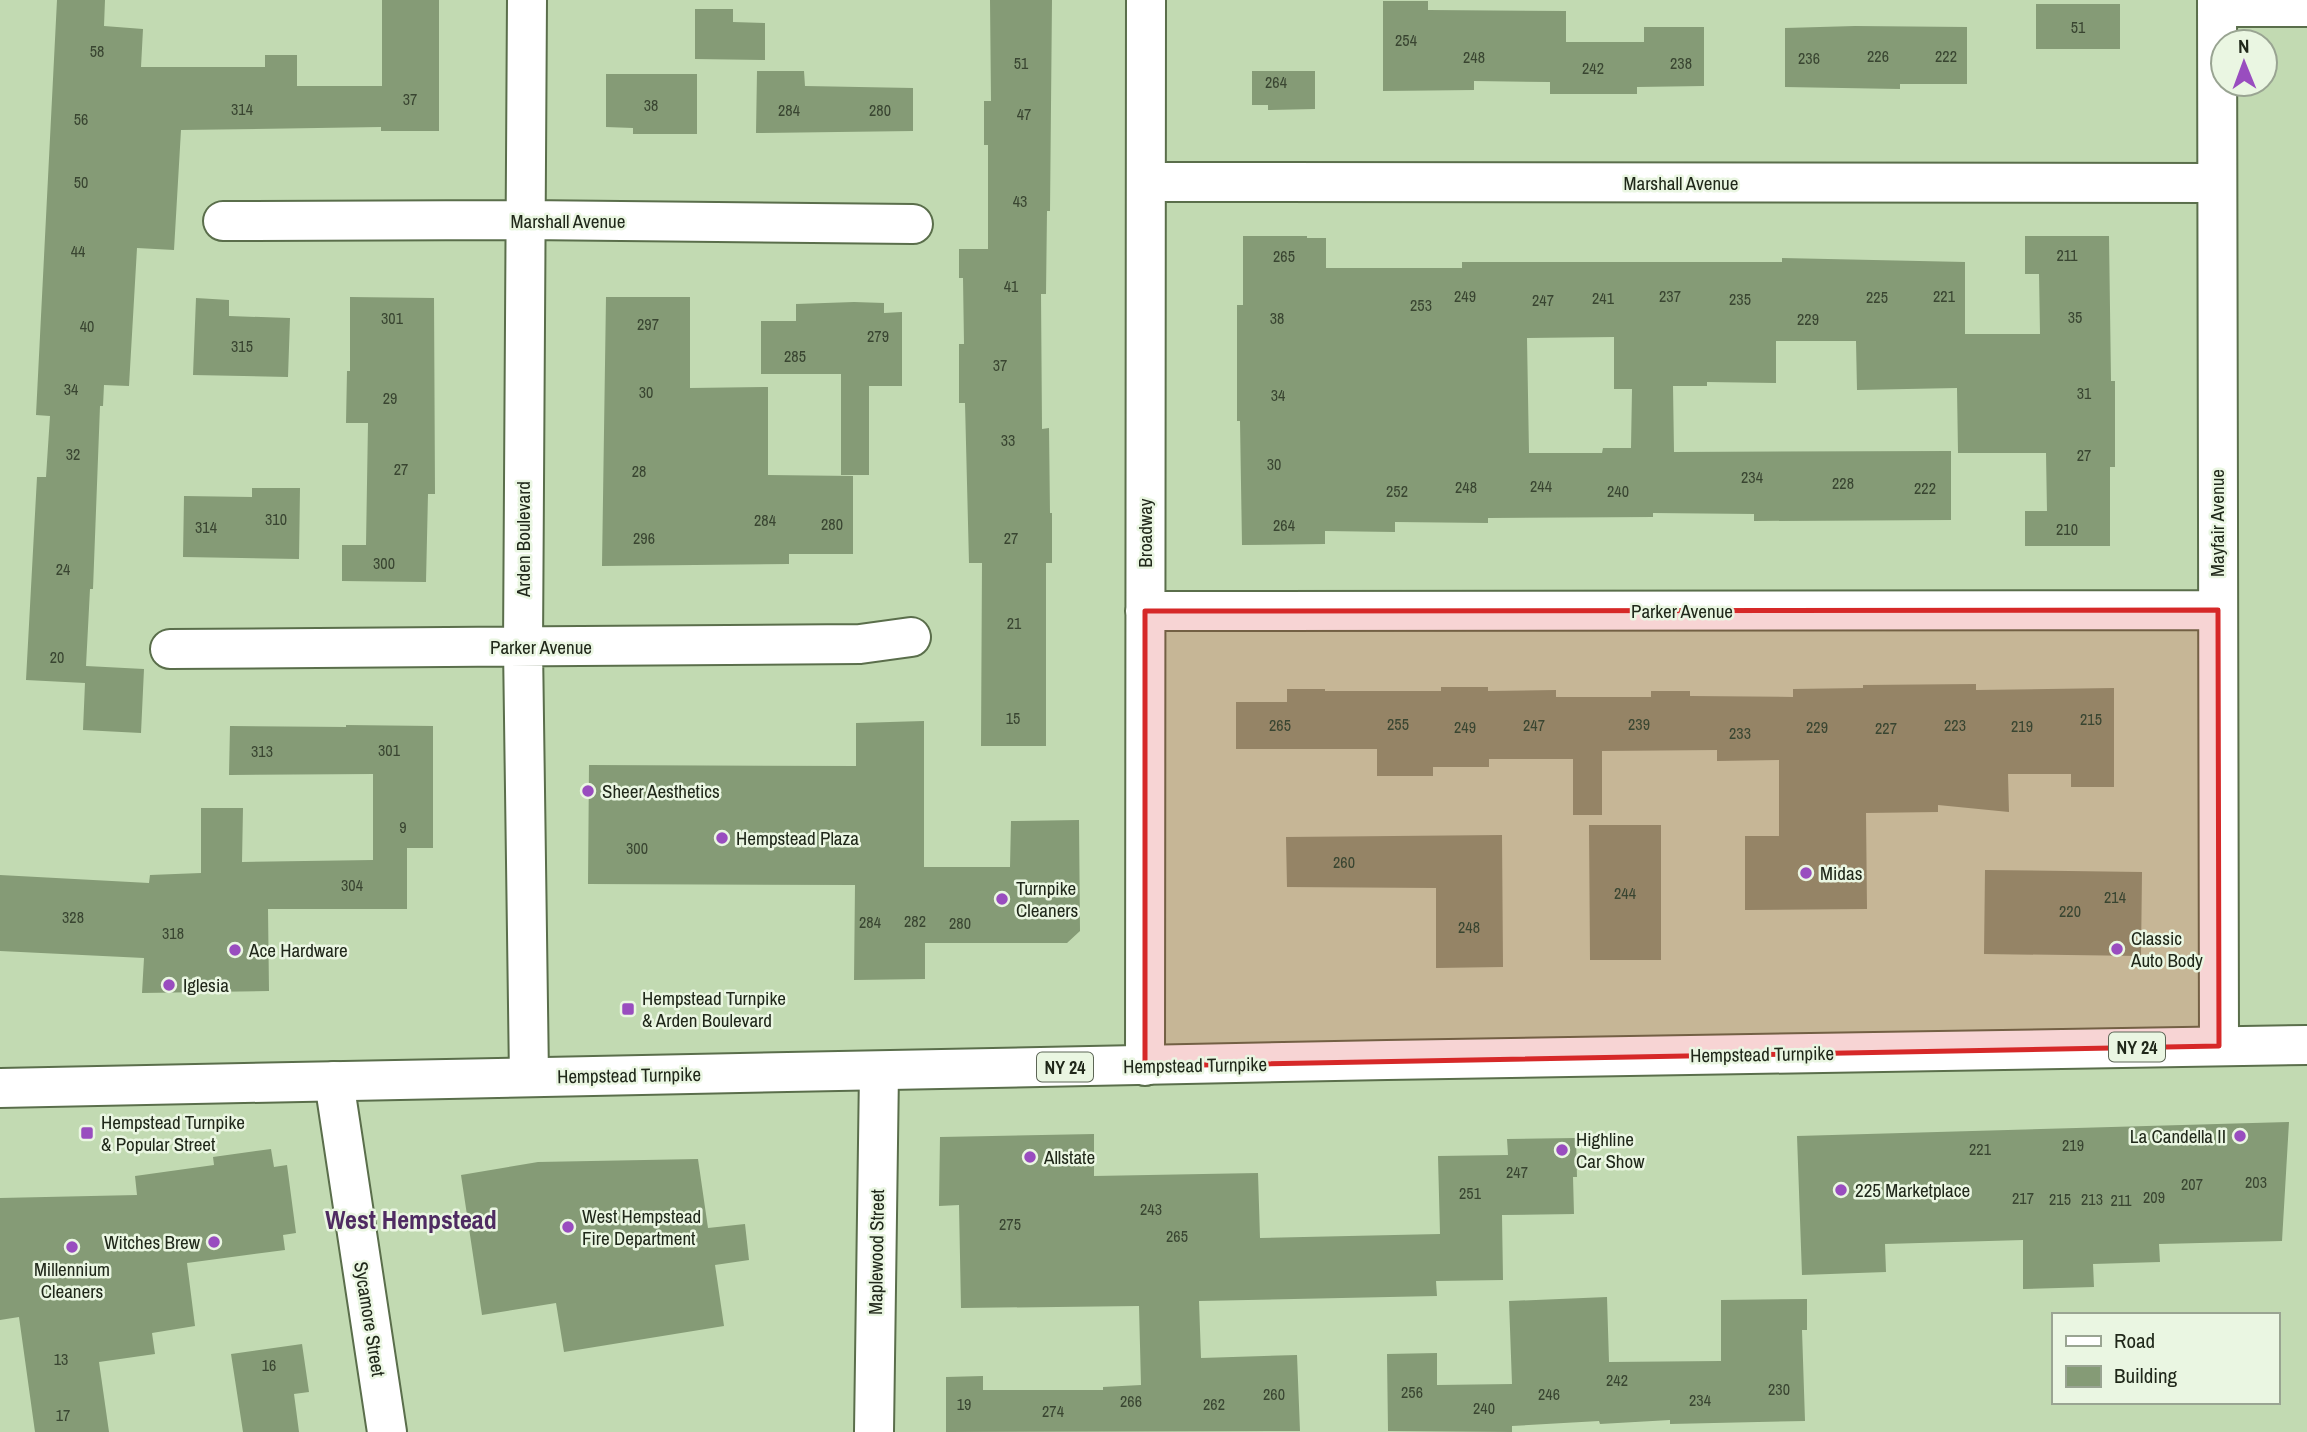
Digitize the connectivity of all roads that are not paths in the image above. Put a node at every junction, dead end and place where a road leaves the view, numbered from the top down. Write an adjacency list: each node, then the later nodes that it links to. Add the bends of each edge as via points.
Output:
1 (527, 0): 7 (street, Arden Boulevard)
2 (1146, 0): 5 (street, Broadway)
3 (2217, 3): 4 (street); 6 (street, Mayfair Avenue)
4 (2307, 7)
5 (1146, 182): 6 (street, Marshall Avenue); 11 (street, Broadway)
6 (2216, 183): 10 (street, Mayfair Avenue)
7 (526, 220): 8 (street, Marshall Avenue); 9 (street, Marshall Avenue); 13 (street, Arden Boulevard)
8 (223, 221)
9 (913, 224)
10 (2218, 610): 11 (street, Parker Avenue); 16 (street, Mayfair Avenue)
11 (1145, 611): 17 (street, Broadway)
12 (911, 637): 13 (street, Parker Avenue, via 860,644)
13 (523, 647): 14 (street, Parker Avenue); 19 (street, Arden Boulevard)
14 (170, 649)
15 (2307, 1045): 16 (street, Hempstead Turnpike / NY 24)
16 (2219, 1046): 17 (street, Hempstead Turnpike / NY 24)
17 (1145, 1066): 18 (street, Hempstead Turnpike / NY 24)
18 (879, 1071): 19 (street, Hempstead Turnpike / NY 24); 23 (street, Maplewood Street)
19 (529, 1077): 20 (street, Hempstead Turnpike / NY 24)
20 (334, 1081): 21 (street, Hempstead Turnpike / NY 24); 22 (street, Sycamore Street)
21 (0, 1088)
22 (387, 1432)
23 (874, 1432)

